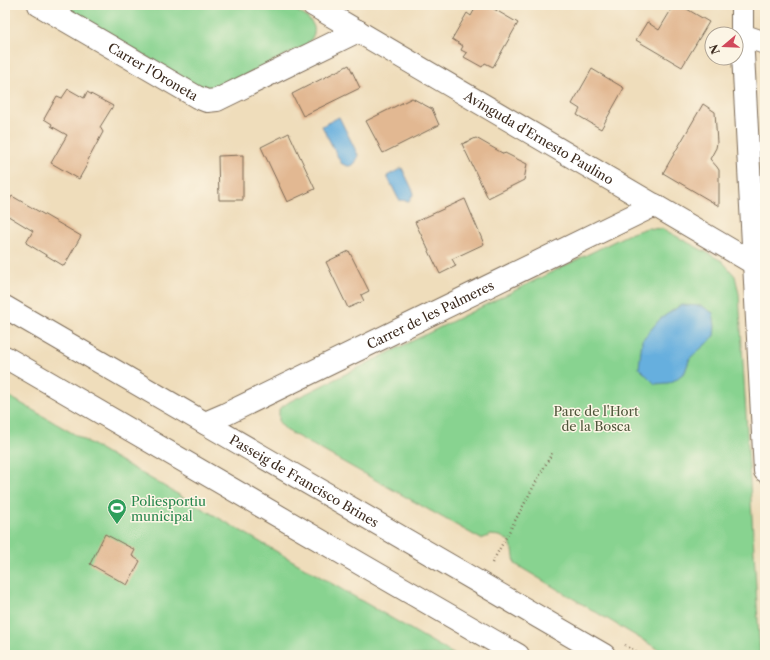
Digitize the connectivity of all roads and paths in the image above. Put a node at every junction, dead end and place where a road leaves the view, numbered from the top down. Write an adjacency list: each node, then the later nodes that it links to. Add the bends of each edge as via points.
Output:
1 (39, 5): 5 (street, Carrer l'Oroneta, via 207,101 217,100)
2 (313, 5): 5 (street, Avinguda d'Ernesto Paulino)
3 (742, 5): 4 (street)
4 (742, 26)
5 (358, 31): 9 (street, Avinguda d'Ernesto Paulino)
6 (744, 36): 7 (street)
7 (765, 43)
8 (744, 62): 10 (street)
9 (655, 205): 10 (street, Avinguda d'Ernesto Paulino); 13 (street, Carrer de les Palmeres)
10 (759, 266): 15 (street)
11 (5, 307): 13 (street, Passeig de Francisco Brines)
12 (5, 357): 17 (street)
13 (205, 423): 18 (street, Passeig de Francisco Brines)
14 (553, 451): 16 (path)
15 (765, 471)
16 (490, 567)
17 (518, 655)
18 (604, 655)

